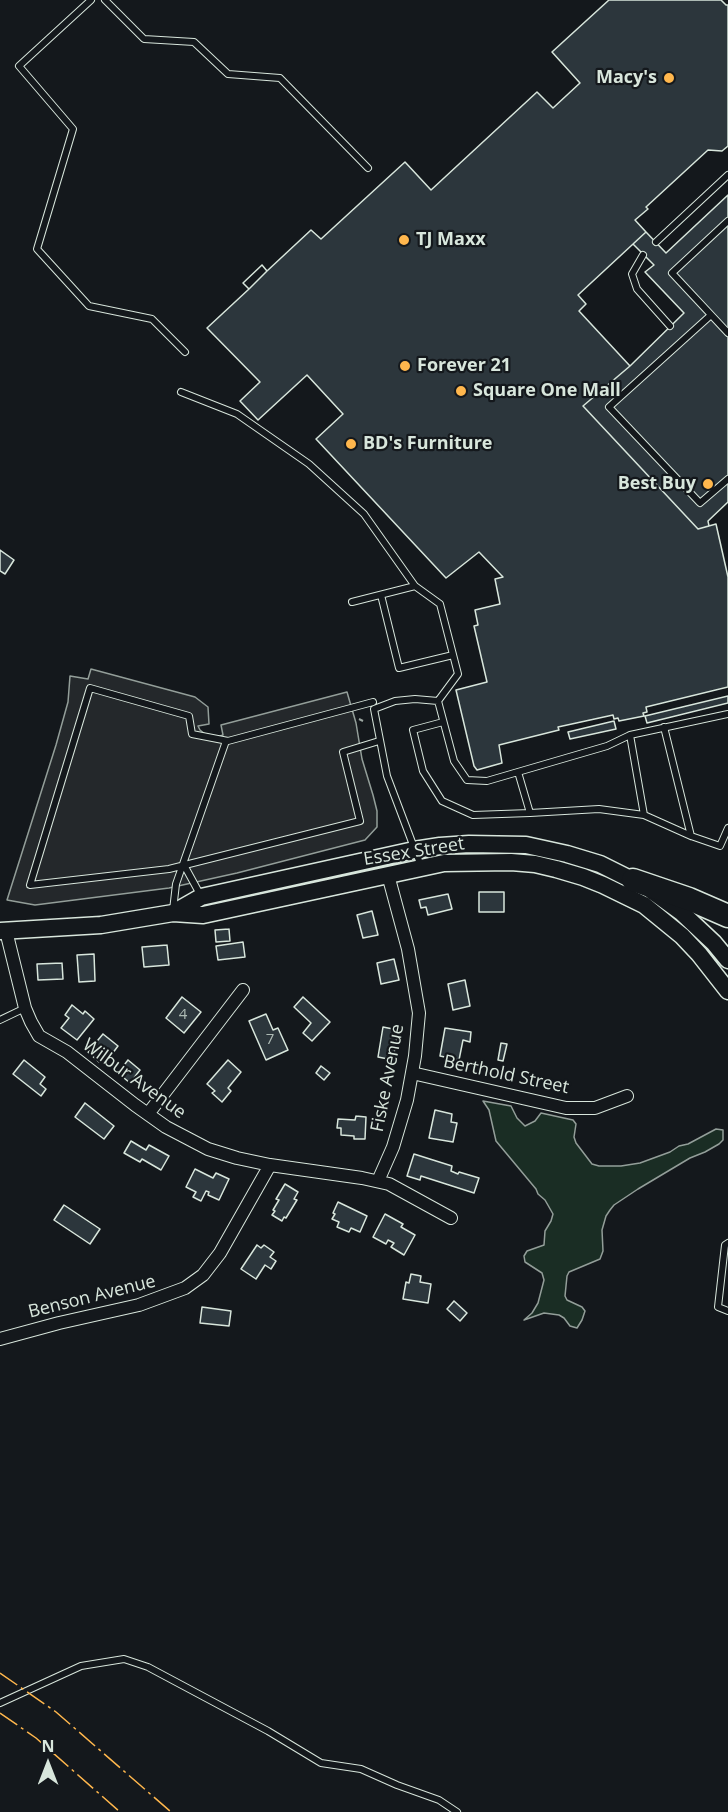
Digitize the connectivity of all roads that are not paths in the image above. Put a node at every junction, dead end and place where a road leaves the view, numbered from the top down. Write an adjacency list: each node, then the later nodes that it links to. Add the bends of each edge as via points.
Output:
1 (91, 0): 11 (lane, via 19,66 72,129 37,249 89,306 153,319)
2 (105, 0): 3 (lane, via 144,39 194,42 228,74 280,78)
3 (368, 168)
4 (728, 175): 6 (lane)
5 (728, 221): 8 (lane, via 672,273)
6 (656, 242)
7 (643, 255): 9 (lane, via 632,274 637,289)
8 (711, 315): 10 (lane); 13 (lane, via 609,407 700,503)
9 (670, 326)
10 (728, 333)
11 (185, 352)
12 (180, 392): 14 (lane, via 237,414 309,464 364,514)
13 (728, 478)
14 (415, 586): 15 (lane); 17 (lane, via 440,604)
15 (381, 595): 16 (lane); 17 (lane, via 399,668)
16 (352, 602)
17 (453, 655): 18 (lane, via 458,674)
18 (438, 701): 21 (lane); 25 (lane, via 395,701 374,709)
19 (373, 702): 24 (lane)
20 (728, 714): 22 (lane)
21 (443, 722): 26 (lane, via 454,761 467,780 487,781); 27 (lane, via 413,730 423,771 442,801 473,815)
22 (664, 727): 23 (lane); 30 (lane)
23 (630, 735): 26 (lane, via 607,746); 28 (lane)
24 (226, 741): 32 (lane); 32 (lane, via 192,734 189,716 90,688 30,885)
25 (379, 741): 31 (lane, via 387,776); 32 (lane, via 343,752 360,821)
26 (518, 772): 27 (lane)
27 (530, 813): 28 (lane, via 599,809)
28 (644, 815): 30 (lane)
29 (728, 828): 30 (lane, via 720,846)
30 (691, 836)
31 (414, 850): 33 (lane); 35 (main road, Essex Street, via 469,844 526,845 582,858); 36 (main road, Essex Street)
32 (184, 865): 36 (lane); 37 (lane, via 176,884)
33 (422, 868): 34 (main road, Essex Street); 42 (main road, Essex Street, via 444,863 535,864 603,885 644,905 682,936)
34 (387, 875): 37 (main road, Essex Street, via 203,915); 45 (street, Fiske Avenue, via 417,992 419,1013)
35 (633, 880): 38 (highway); 40 (main road, Essex Street, via 681,912)
36 (201, 897): 37 (main road, Essex Street)
37 (173, 914): 39 (main road, Essex Street)
38 (728, 916)
39 (4, 940): 43 (street, Wilbur Avenue)
40 (728, 960)
41 (243, 990): 47 (street)
42 (728, 991)
43 (25, 1008): 44 (lane); 47 (street, Wilbur Avenue, via 39,1036 67,1052)
44 (0, 1020)
45 (412, 1074): 46 (street, Berthold Street, via 567,1108 595,1108); 49 (street, Fiske Avenue, via 399,1126)
46 (627, 1096)
47 (148, 1114): 48 (street, Wilbur Avenue, via 208,1149)
48 (270, 1165): 49 (street, Wilbur Avenue); 53 (street, Benson Avenue, via 220,1253 190,1285 139,1305)
49 (378, 1181): 50 (street, Wilbur Avenue)
50 (451, 1218)
51 (728, 1243): 52 (lane, via 718,1307)
52 (728, 1311)
53 (0, 1340)
54 (0, 1703): 55 (lane, via 81,1666 124,1659 148,1667 321,1762 361,1769 439,1800)
55 (458, 1812)

